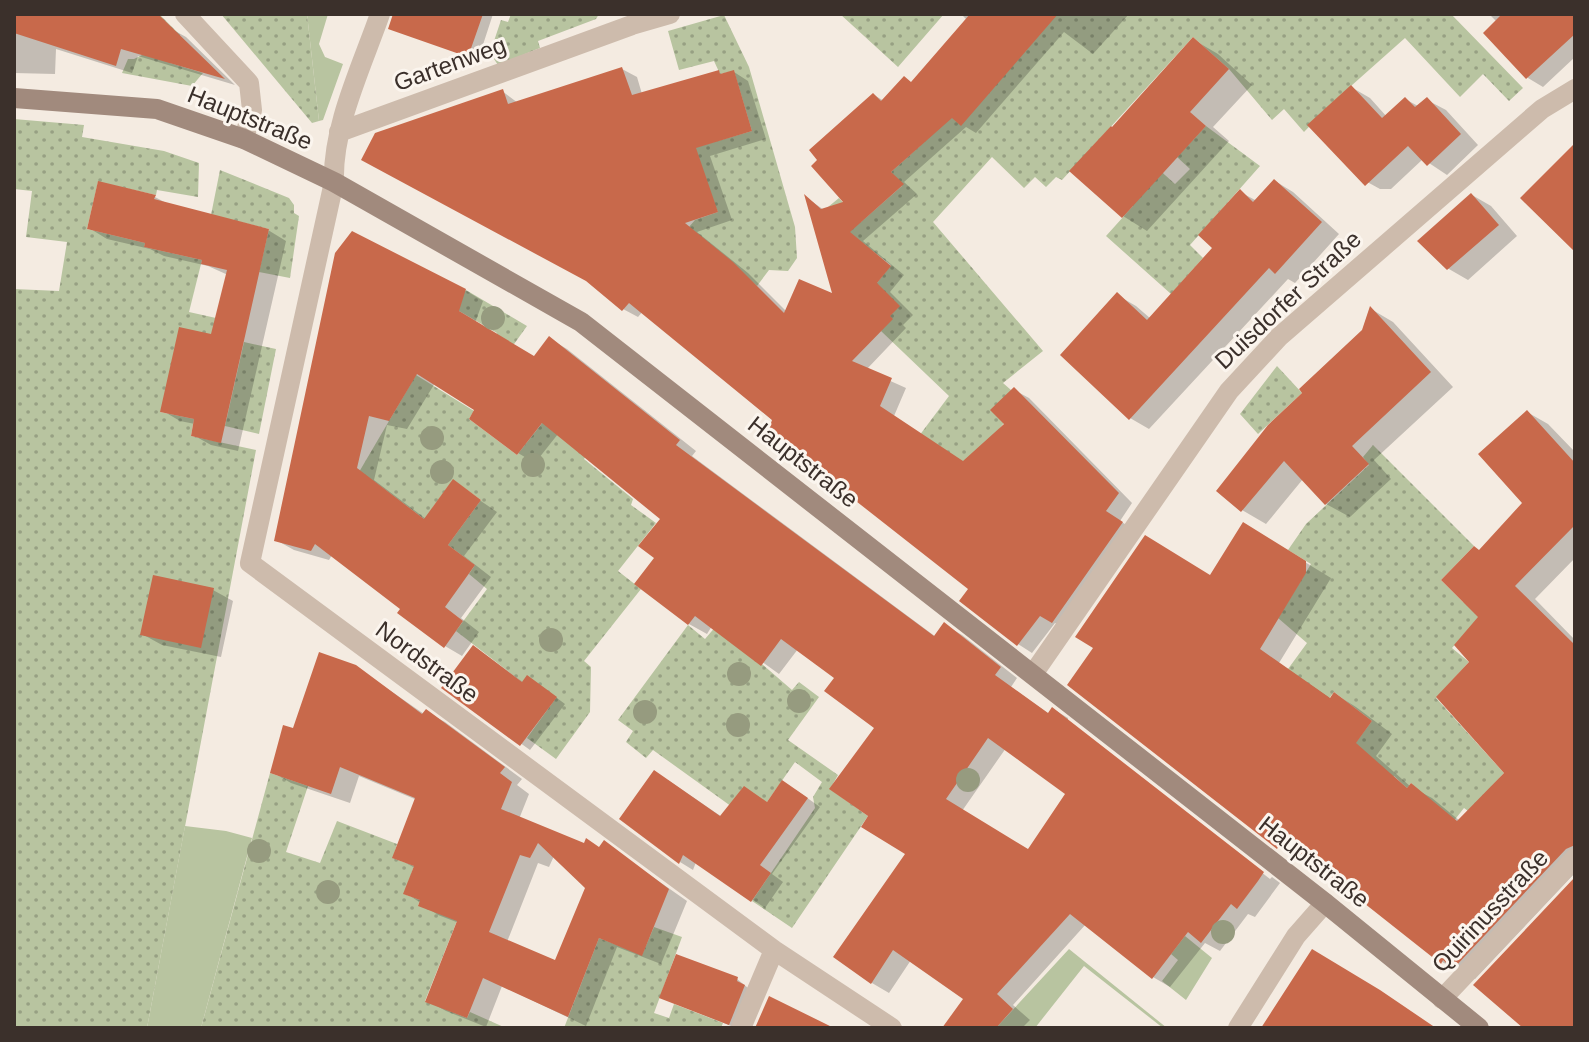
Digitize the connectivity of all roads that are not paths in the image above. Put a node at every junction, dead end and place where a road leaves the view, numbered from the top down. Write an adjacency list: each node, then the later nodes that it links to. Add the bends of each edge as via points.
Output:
1 (185, 14): 8 (street, via 249,83 252,110)
2 (380, 14): 7 (street)
3 (670, 14): 4 (street, Gartenweg)
4 (630, 20): 7 (street, Gartenweg)
5 (1575, 89): 10 (street, Duisdorfer Straße, via 1542,109 1450,188 1279,337 1239,380)
6 (14, 98): 8 (main road, Hauptstraße, via 157,109)
7 (339, 132): 9 (street)
8 (244, 139): 9 (main road, Hauptstraße)
9 (334, 182): 10 (main road, Hauptstraße, via 581,322); 13 (street, Nordstraße, via 250,563)
10 (1033, 674): 12 (main road, Hauptstraße)
11 (1575, 858): 14 (street, Quirinusstraße)
12 (1325, 903): 14 (main road, Hauptstraße); 17 (street, via 1296,936)
13 (774, 950): 15 (street); 16 (street, Nordstraße)
14 (1442, 999): 18 (main road, Hauptstraße)
15 (741, 1028)
16 (892, 1028)
17 (1238, 1028)
18 (1479, 1028)

